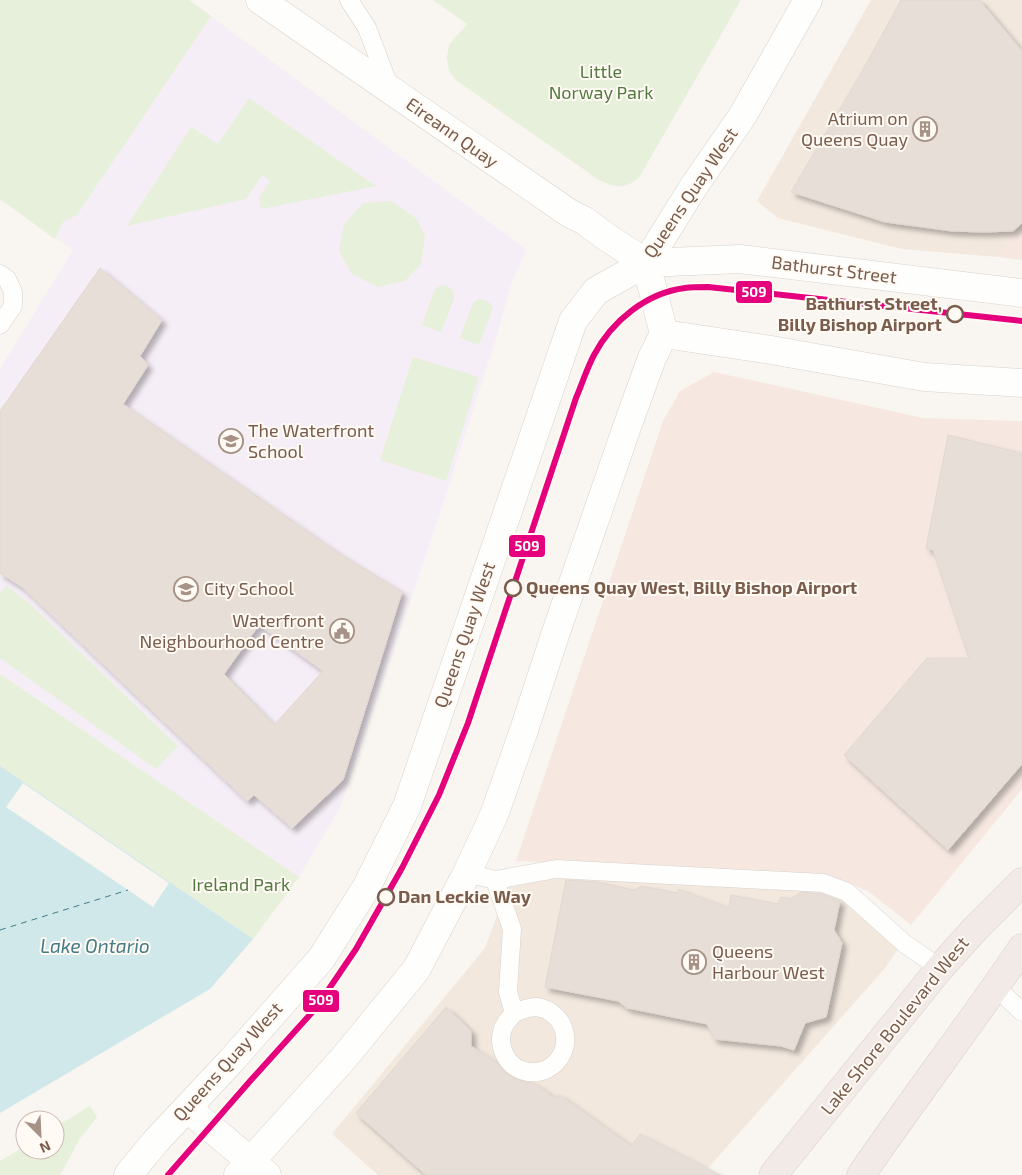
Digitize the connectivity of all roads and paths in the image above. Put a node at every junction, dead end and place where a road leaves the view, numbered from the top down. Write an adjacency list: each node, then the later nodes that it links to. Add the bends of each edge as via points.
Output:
1 (260, 0): 4 (street, Eireann Quay)
2 (349, 0): 4 (lane, via 367,28)
3 (808, 0): 5 (street, Queens Quay West, via 743,115)
4 (392, 91): 5 (street, Eireann Quay)
5 (646, 263): 7 (street, Bathurst Street, via 740,259); 9 (street); 19 (street, Queens Quay West, via 596,291 573,321 407,806 366,888 321,959)
6 (0, 274): 8 (lane, via 7,279 13,292 13,306)
7 (1022, 293)
8 (0, 325)
9 (664, 334): 10 (street, via 924,377); 11 (street, via 628,424 494,815)
10 (1022, 383)
11 (467, 873): 12 (lane); 20 (street, via 416,970)
12 (495, 880): 15 (lane, via 556,869 823,883 847,892 905,944); 18 (lane, via 512,929 508,992)
13 (1022, 882): 15 (highway, Lake Shore Boulevard West)
14 (1022, 948): 16 (highway)
15 (940, 968): 22 (highway, Lake Shore Boulevard West)
16 (996, 987): 17 (lane); 23 (highway)
17 (1022, 1012)
18 (514, 1013)
19 (187, 1108): 20 (street); 21 (street, Queens Quay West)
20 (252, 1170)
21 (128, 1175)
22 (773, 1175)
23 (861, 1175)

